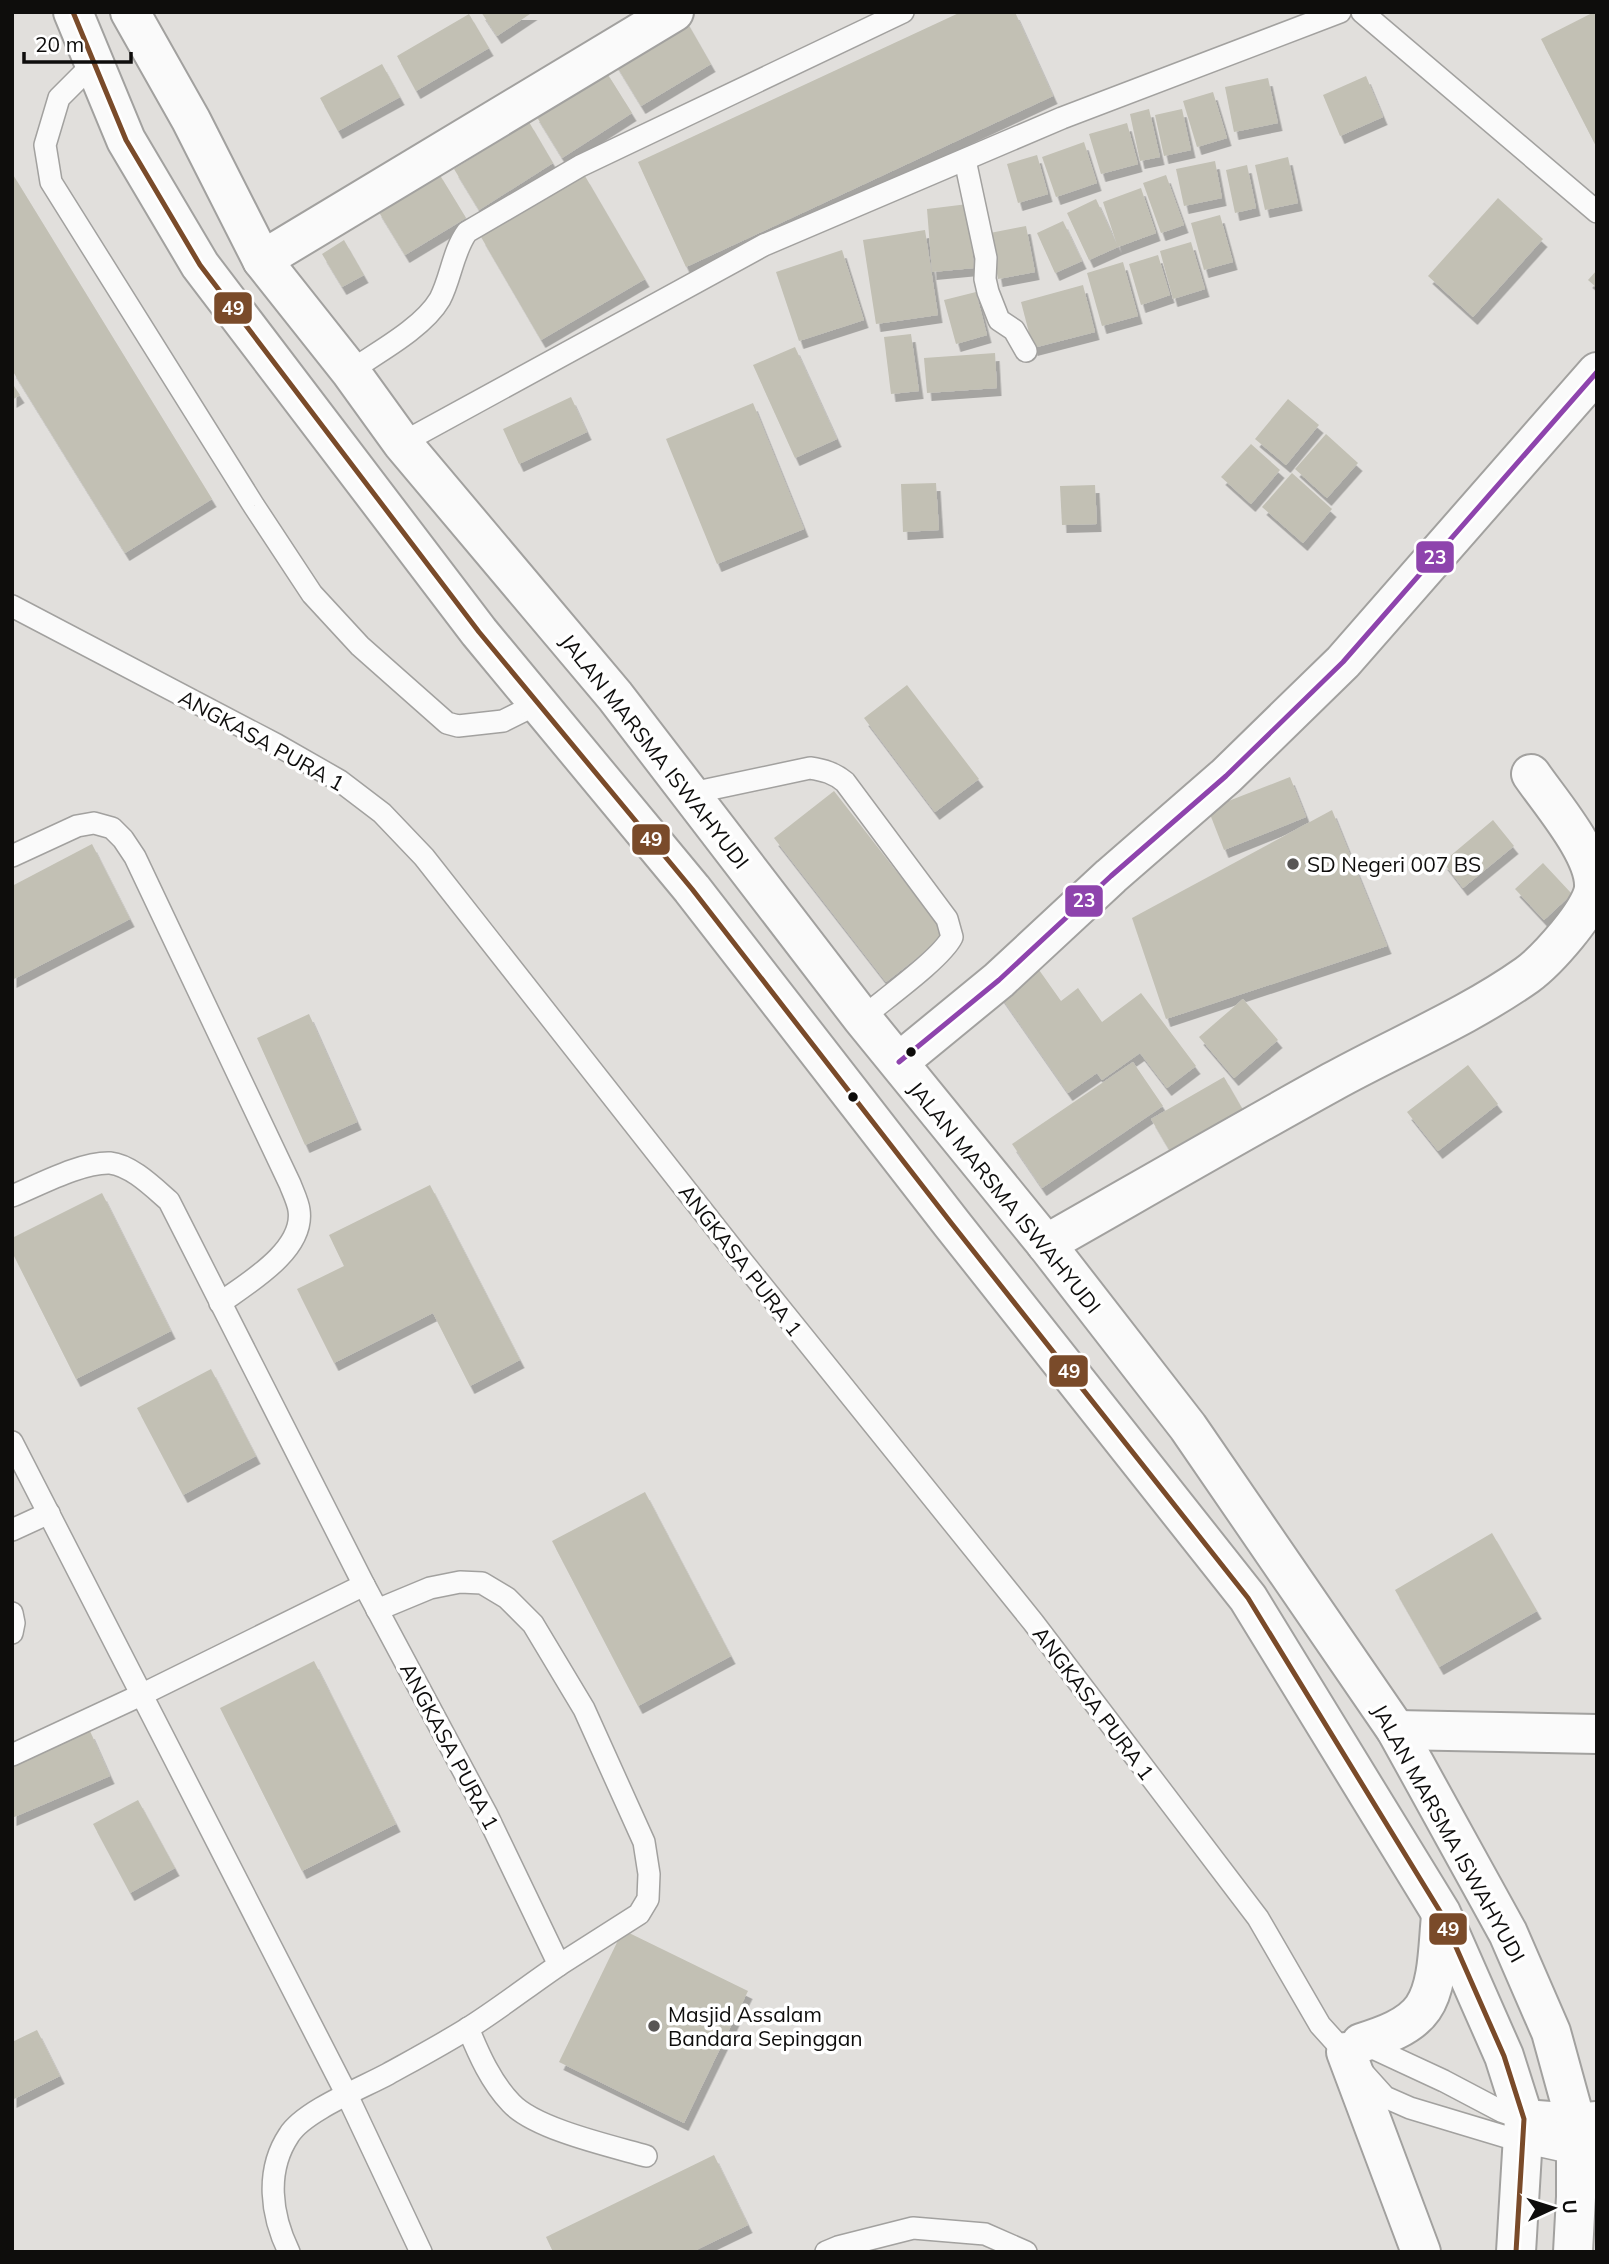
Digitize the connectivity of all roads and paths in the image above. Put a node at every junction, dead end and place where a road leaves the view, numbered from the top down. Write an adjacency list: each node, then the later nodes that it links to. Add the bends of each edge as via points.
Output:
1 (73, 12): 7 (main road)
2 (130, 12): 10 (main road, JALAN MARSMA ISWAHYUDI)
3 (674, 12): 10 (main road)
4 (903, 12): 12 (lane, via 580,166 467,232 429,314)
5 (1340, 12): 8 (lane)
6 (1362, 12): 9 (lane)
7 (94, 63): 16 (main road, via 126,140 200,265); 16 (lane, via 59,98 45,145 51,182 312,594 360,646 447,723 503,721)
8 (965, 160): 11 (lane, via 986,258 988,292 999,320 1014,330); 14 (lane, via 737,259)
9 (1597, 212)
10 (262, 260): 12 (main road, JALAN MARSMA ISWAHYUDI)
11 (1026, 351)
12 (350, 370): 14 (main road, JALAN MARSMA ISWAHYUDI)
13 (1597, 372): 21 (main road, via 1343,662 1226,776 999,980)
14 (402, 443): 18 (main road, JALAN MARSMA ISWAHYUDI)
15 (12, 606): 39 (lane, ANGKASA PURA 1, via 340,781 382,813 424,857 1033,1622 1258,1918 1320,2025)
16 (538, 703): 36 (main road, via 692,889 1248,1598)
17 (1531, 774): 23 (main road, via 1586,854 1594,890 1569,933 1530,973 1481,1005 1335,1081)
18 (692, 793): 20 (main road, JALAN MARSMA ISWAHYUDI); 20 (lane, via 810,768 845,782 947,919 952,937)
19 (12, 856): 24 (lane, via 77,826 94,823 112,828 123,839 290,1184 299,1212 297,1230 280,1259)
20 (862, 1018): 21 (main road, JALAN MARSMA ISWAHYUDI)
21 (899, 1062): 23 (main road, JALAN MARSMA ISWAHYUDI)
22 (12, 1196): 24 (lane, ANGKASA PURA 1, via 83,1168 111,1163 141,1176 169,1201)
23 (1046, 1244): 33 (main road, JALAN MARSMA ISWAHYUDI, via 1188,1427)
24 (220, 1303): 28 (lane, ANGKASA PURA 1)
25 (12, 1442): 26 (lane)
26 (49, 1513): 27 (lane); 32 (lane)
27 (12, 1530)
28 (364, 1585): 29 (lane, ANGKASA PURA 1); 32 (lane)
29 (377, 1610): 37 (lane, ANGKASA PURA 1, via 487,1815); 37 (lane, via 430,1588 460,1581 482,1583 508,1598 533,1624 584,1709 644,1842 648,1899 639,1914)
30 (12, 1613): 31 (lane)
31 (12, 1633)
32 (143, 1694): 35 (lane); 40 (lane)
33 (1396, 1730): 34 (main road); 42 (main road, JALAN MARSMA ISWAHYUDI, via 1508,1933 1551,2032)
34 (1597, 1734)
35 (12, 1755)
36 (1441, 1913): 39 (main road, via 1436,1966 1423,2008 1389,2034); 41 (main road, via 1504,2056)
37 (559, 1965): 38 (lane)
38 (468, 2028): 40 (lane); 43 (lane, via 485,2067 512,2105 564,2132)
39 (1354, 2047): 41 (lane, via 1444,2081 1501,2111); 41 (lane, ANGKASA PURA 1, via 1385,2097 1410,2108); 50 (main road)
40 (347, 2095): 46 (lane, via 302,2121 279,2154 272,2178 273,2202); 47 (lane)
41 (1523, 2131): 42 (main road); 44 (main road)
42 (1583, 2132): 45 (main road, JALAN MARSMA ISWAHYUDI)
43 (646, 2156)
44 (1516, 2246): 45 (main road)
45 (1574, 2246)
46 (289, 2252)
47 (421, 2252)
48 (826, 2252): 49 (lane, via 914,2228 985,2234)
49 (1026, 2252)
50 (1421, 2252)

